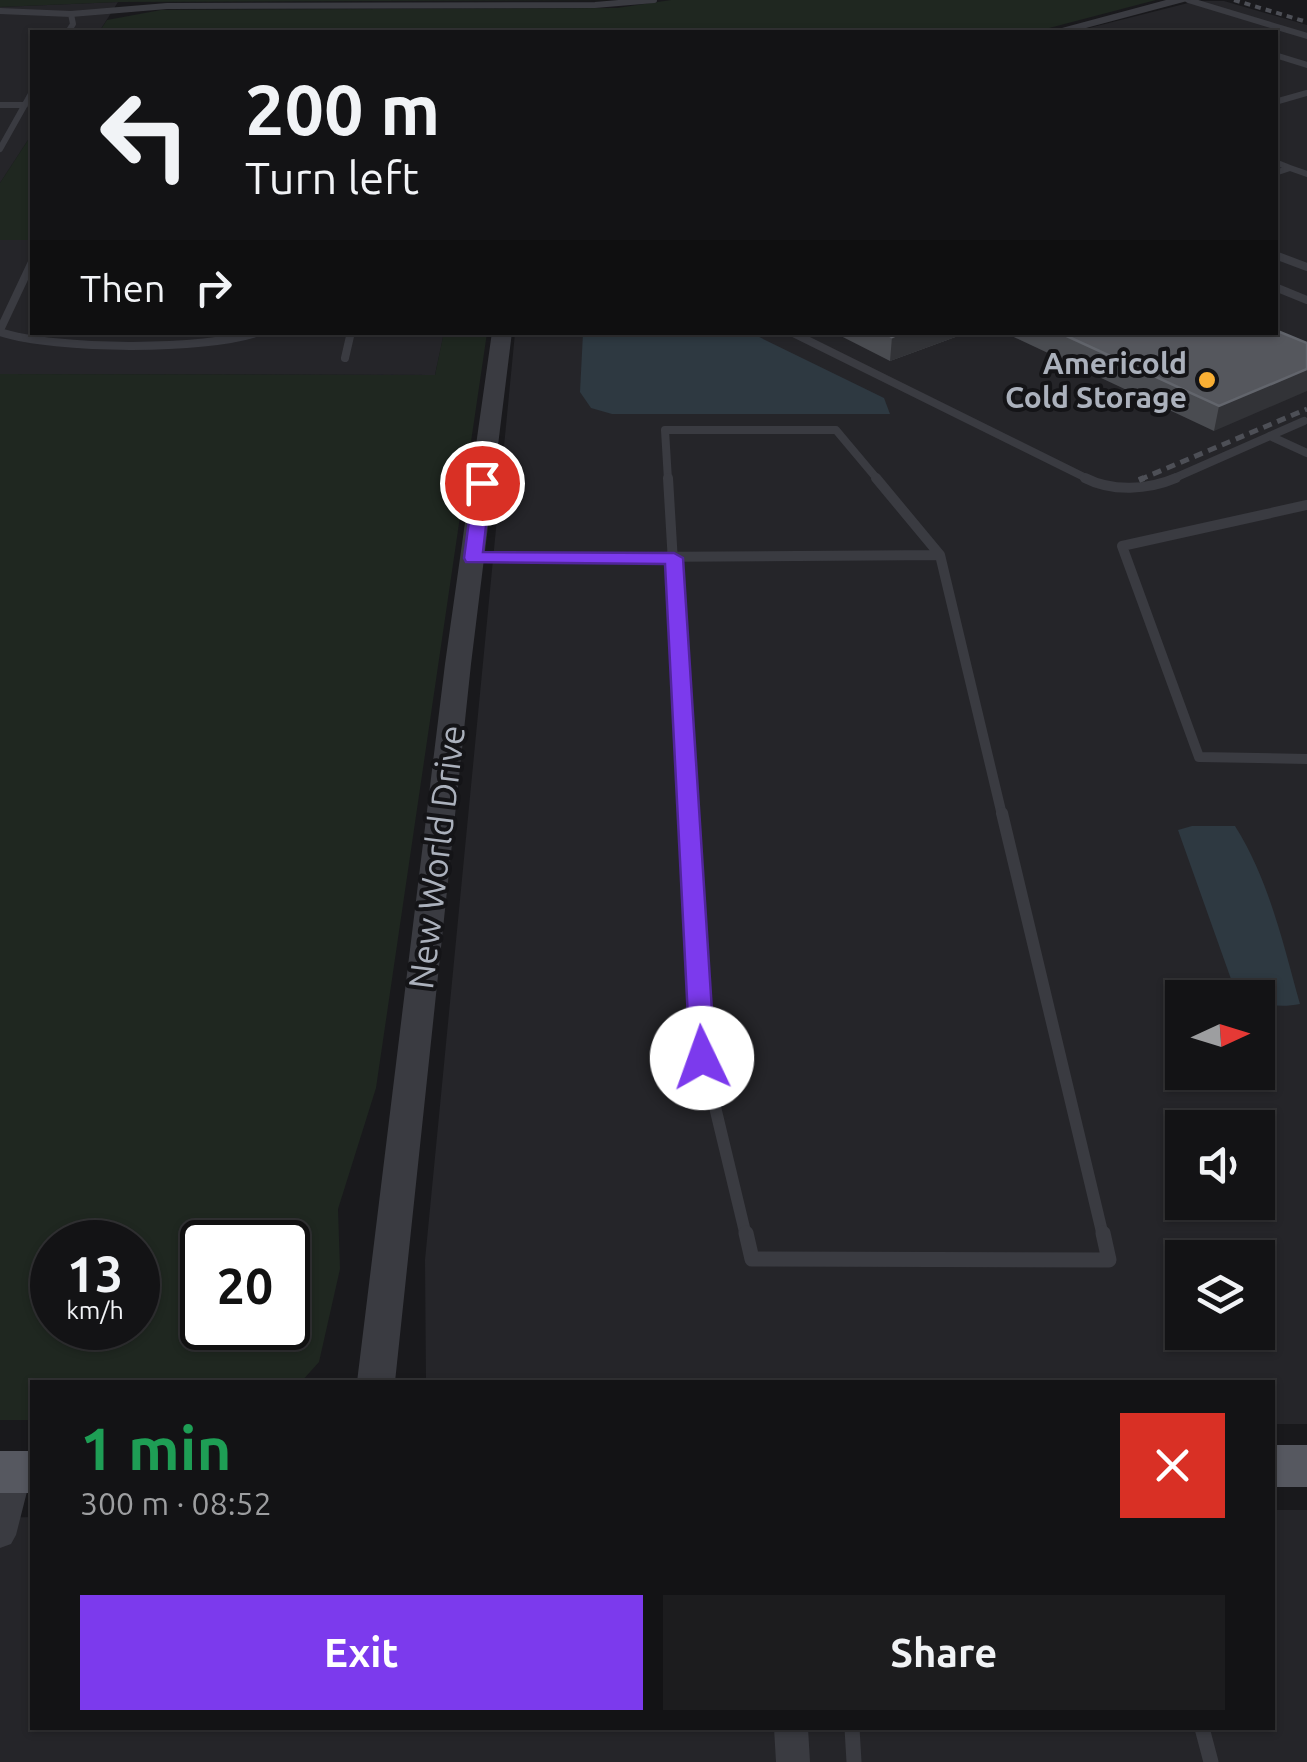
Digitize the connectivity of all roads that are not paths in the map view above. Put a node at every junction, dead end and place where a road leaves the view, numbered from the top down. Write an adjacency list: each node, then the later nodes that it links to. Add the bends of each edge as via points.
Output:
1 (654, 0): 4 (lane, via 168,6)
2 (1186, 0): 6 (street); 7 (lane)
3 (0, 11): 4 (lane)
4 (71, 14): 5 (lane)
5 (69, 30)
6 (1063, 30)
7 (1307, 36)
8 (1278, 56): 9 (lane)
9 (1307, 65)
10 (1307, 93): 12 (lane)
11 (30, 96): 14 (lane)
12 (1278, 101)
13 (0, 105): 14 (lane)
14 (25, 105): 15 (lane)
15 (0, 149)
16 (1278, 163): 17 (lane)
17 (1290, 168): 18 (lane); 19 (lane)
18 (1278, 171)
19 (1307, 174)
20 (1278, 256): 22 (lane)
21 (30, 266): 23 (lane)
22 (1307, 267)
23 (22, 281): 24 (lane); 27 (lane)
24 (30, 281)
25 (1278, 288): 26 (lane)
26 (1307, 300)
27 (0, 331): 28 (lane, via 49,341 233,341)
28 (250, 335)
29 (351, 335): 32 (lane)
30 (502, 335): 38 (street, New World Drive)
31 (798, 335): 34 (lane, via 1101,486 1155,487)
32 (345, 358)
33 (1304, 421): 34 (lane)
34 (1270, 436): 35 (lane)
35 (1307, 453)
36 (1307, 504): 40 (lane, via 1122,546 1199,758)
37 (940, 555): 39 (lane); 39 (lane, via 836,430 666,430); 39 (lane, via 1109,1260 752,1259 702,1058)
38 (473, 558): 39 (lane); 41 (street, New World Drive)
39 (674, 558)
40 (1307, 759)
41 (376, 1380)
42 (1275, 1466): 43 (main road)
43 (1307, 1466)
44 (17, 1472): 45 (street)
45 (0, 1535)
46 (791, 1730): 49 (street)
47 (852, 1730): 50 (lane)
48 (1203, 1730): 51 (lane)
49 (792, 1762)
50 (854, 1762)
51 (1211, 1762)

